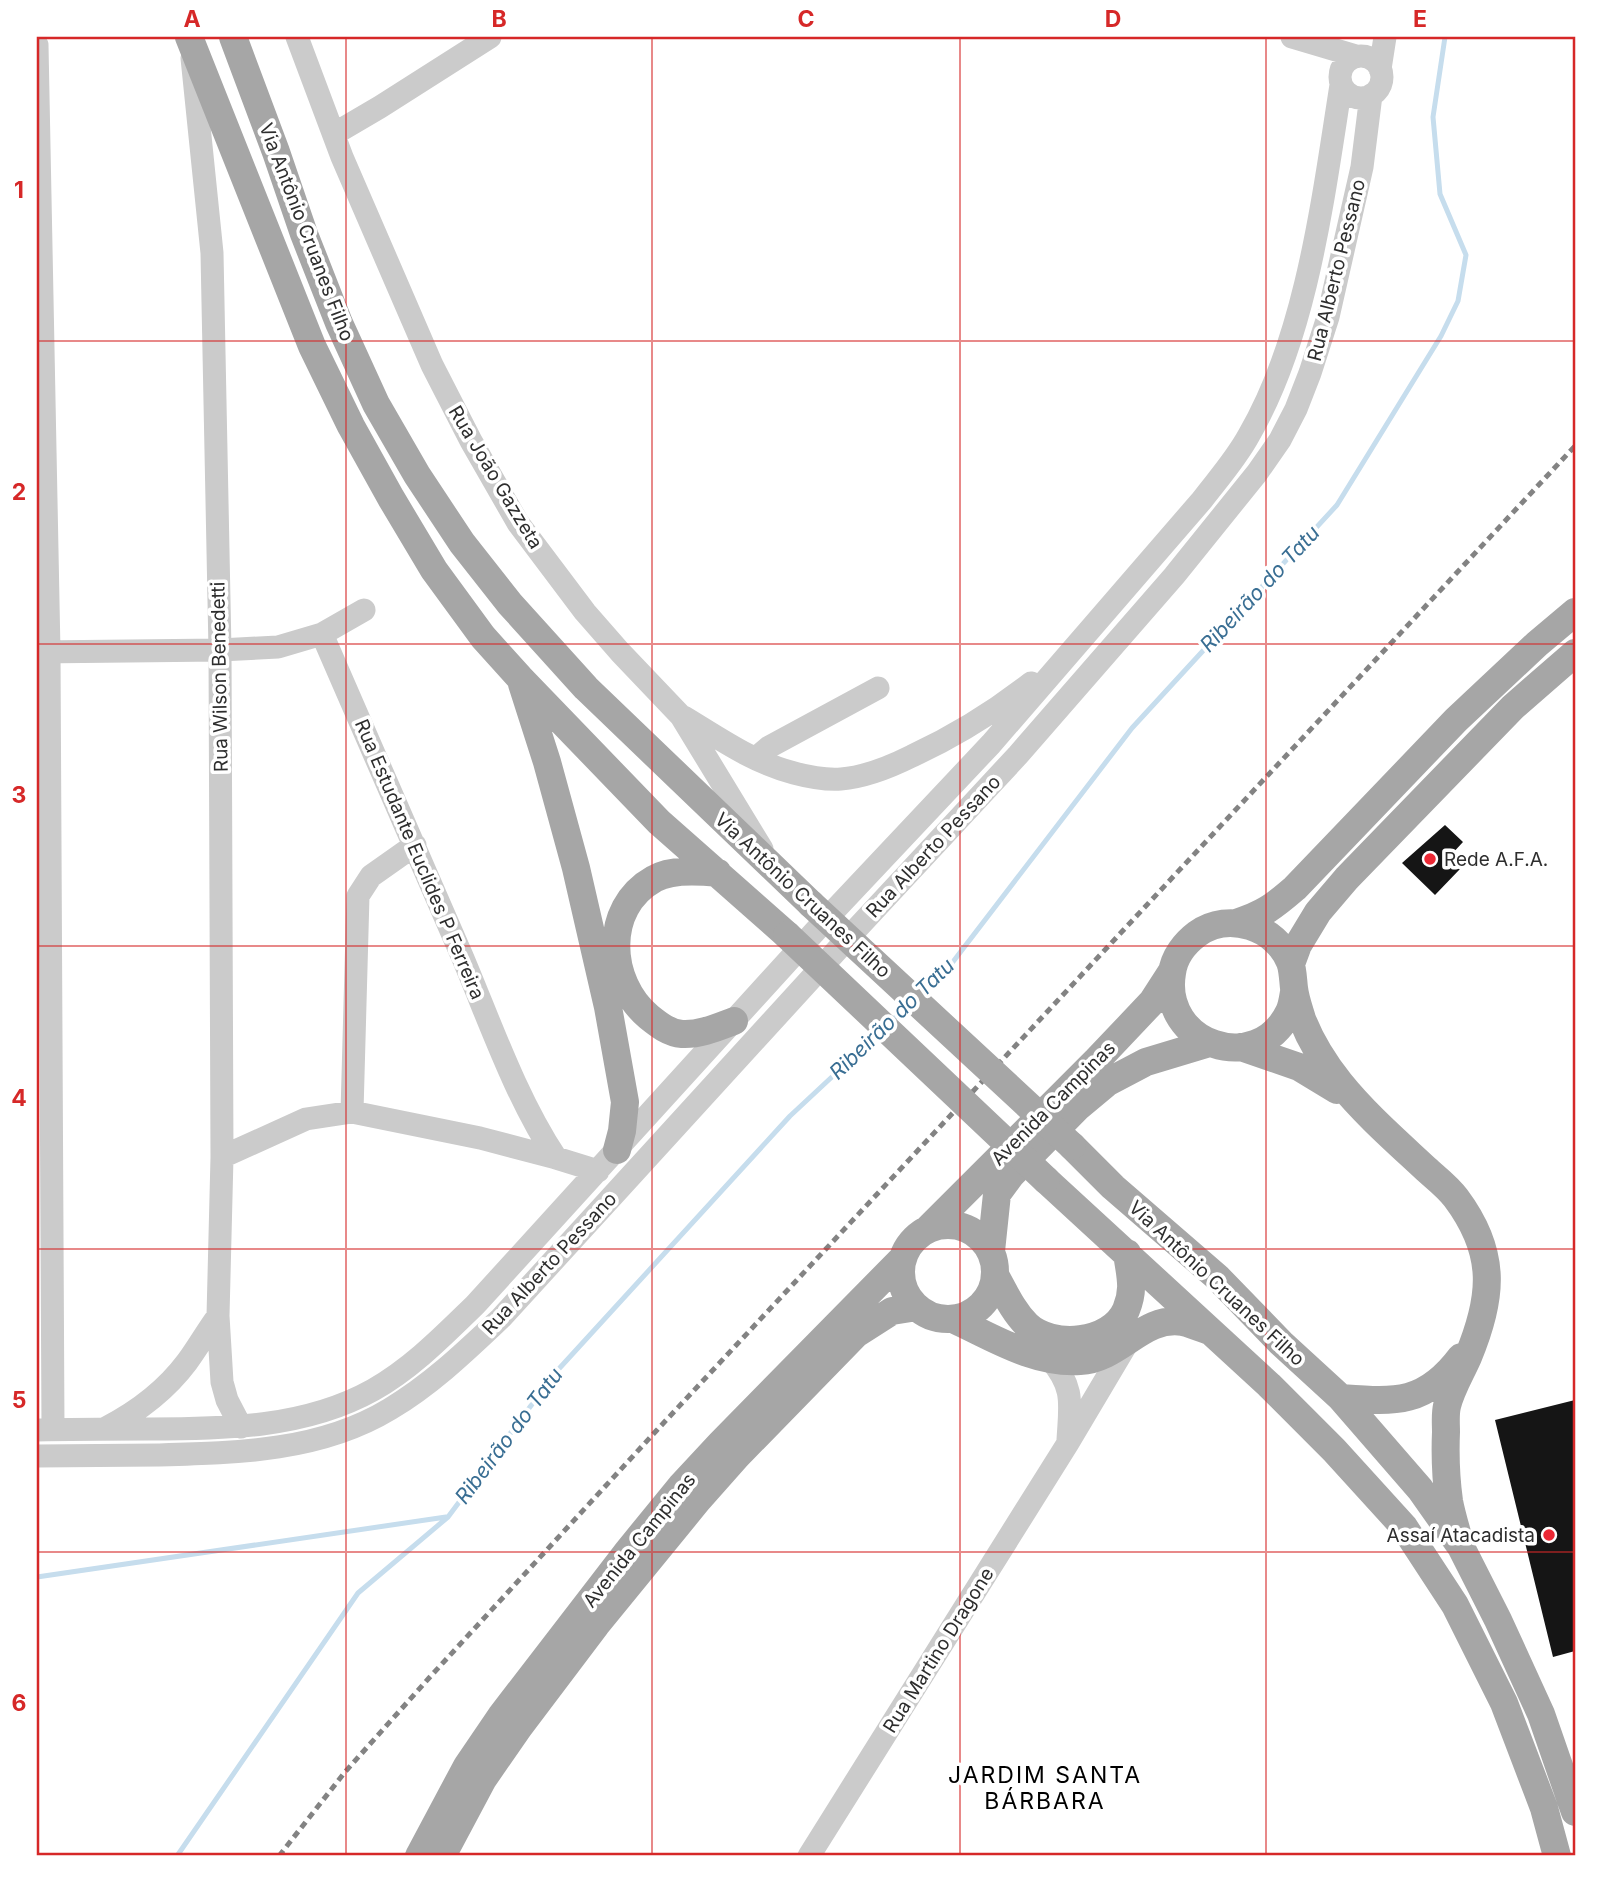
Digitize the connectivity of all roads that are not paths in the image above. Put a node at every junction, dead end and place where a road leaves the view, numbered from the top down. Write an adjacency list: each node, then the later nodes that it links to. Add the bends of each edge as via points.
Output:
1 (189, 37): 18 (street, Rua Wilson Benedetti, via 212,253); 22 (main road, Via Antônio Cruanes Filho, via 312,346 351,426 434,569 483,637)
2 (233, 37): 14 (main road, Via Antônio Cruanes Filho)
3 (251, 37): 14 (main road, via 272,116)
4 (297, 37): 13 (street, Rua João Gazzeta)
5 (1294, 37): 9 (street); 11 (street)
6 (1385, 37): 10 (street)
7 (482, 39): 13 (street)
8 (37, 45): 19 (street)
9 (1362, 50): 10 (street); 11 (street, via 1345,63)
10 (1380, 69): 12 (street, via 1381,84)
11 (1340, 80): 12 (street, via 1350,95); 21 (street, Rua Alberto Pessano, via 1309,264 1295,322 1264,407 1202,500)
12 (1371, 95): 61 (street, Rua Alberto Pessano, via 1362,167 1328,317 1296,409 1257,473 1018,755 501,1318 443,1372 390,1410 328,1436 288,1446 212,1454)
13 (334, 134): 24 (street, Rua João Gazzeta, via 432,365 519,523 585,612)
14 (276, 152): 27 (main road, Via Antônio Cruanes Filho, via 303,234 376,404 462,543 586,688)
15 (364, 610): 17 (street)
16 (1575, 612): 29 (main road, via 1455,720 1295,888 1261,915)
17 (322, 634): 18 (street, via 278,647); 26 (street, Rua Estudante Euclides P Ferreira)
18 (220, 650): 19 (street); 41 (street, Rua Wilson Benedetti)
19 (43, 652): 57 (street)
20 (1575, 653): 30 (main road, via 1513,707 1347,878 1318,912)
21 (1067, 655): 25 (street, via 941,743 865,775 819,778); 33 (street, Rua Alberto Pessano, via 991,744)
22 (520, 678): 28 (main road, Via Antônio Cruanes Filho, via 659,822); 40 (main road, via 573,855 608,1007 625,1102)
23 (878, 688): 25 (street)
24 (681, 716): 25 (street); 27 (street, Rua João Gazzeta)
25 (755, 758)
26 (415, 845): 36 (street, Rua Estudante Euclides P Ferreira); 38 (street, via 371,876 358,896)
27 (775, 870): 55 (main road, Via Antônio Cruanes Filho, bridge, via 1113,1187 1217,1278)
28 (718, 873): 33 (main road, via 654,879 626,908 617,932 616,954 628,992 658,1025 682,1034); 45 (main road, Via Antônio Cruanes Filho, bridge)
29 (1236, 923): 30 (main road, via 1270,935); 31 (main road, via 1202,930 1188,941)
30 (1291, 964): 32 (main road)
31 (1172, 971): 34 (main road, via 1171,993 1177,1014 1191,1032); 44 (main road, Avenida Campinas, via 1152,1002)
32 (1294, 992): 35 (main road, via 1289,1012 1277,1029 1261,1041); 37 (main road, via 1325,1064)
33 (734, 1021): 40 (street, Rua Alberto Pessano)
34 (1209, 1043): 35 (main road); 47 (main road, Avenida Campinas, via 1146,1062 1108,1082 1077,1107 997,1194)
35 (1241, 1047): 37 (main road, via 1299,1067)
36 (517, 1084): 39 (street, Rua Estudante Euclides P Ferreira, via 519,1133); 42 (street, Rua Estudante Euclides P Ferreira)
37 (1354, 1101): 52 (main road, via 1455,1196 1477,1230 1487,1264 1487,1299)
38 (352, 1112): 39 (street); 41 (street, via 306,1119)
39 (512, 1147): 42 (street)
40 (617, 1150): 43 (street, Rua Alberto Pessano)
41 (222, 1157): 49 (street, Rua Wilson Benedetti)
42 (556, 1158): 43 (street)
43 (598, 1171): 56 (street, Rua Alberto Pessano, via 484,1296 402,1370 337,1406)
44 (928, 1229): 46 (main road, via 911,1242); 47 (main road, via 946,1224 964,1227 980,1236)
45 (1127, 1253): 47 (main road, via 1132,1291 1125,1313 1098,1336 1079,1340 1045,1335 1029,1327 1014,1309); 51 (main road, Via Antônio Cruanes Filho)
46 (903, 1258): 48 (main road, via 903,1284); 60 (main road, Avenida Campinas)
47 (993, 1263): 50 (main road, via 991,1291 982,1305)
48 (917, 1307): 50 (main road); 60 (main road, Avenida Campinas, via 892,1311 856,1334)
49 (218, 1316): 56 (street, Rua Wilson Benedetti, via 222,1382); 58 (street, via 173,1379 141,1407)
50 (953, 1318): 54 (main road, Rua Martino Dragone, via 1019,1350)
51 (1211, 1332): 53 (main road, Rua Martino Dragone, via 1182,1322 1160,1323); 67 (main road, Via Antônio Cruanes Filho, via 1334,1450 1404,1527 1455,1605 1504,1703)
52 (1477, 1335): 55 (main road, via 1449,1372 1427,1390 1406,1399); 62 (main road, via 1447,1406 1449,1501)
53 (1128, 1342): 54 (main road, Rua Martino Dragone, via 1081,1362); 59 (street, Rua Martino Dragone)
54 (1050, 1359): 59 (street, Rua Martino Dragone, via 1068,1386)
55 (1340, 1398): 62 (main road, Via Antônio Cruanes Filho, via 1420,1489)
56 (241, 1427): 58 (street, Rua Alberto Pessano)
57 (45, 1429): 58 (street, Rua Alberto Pessano)
58 (105, 1429)
59 (1068, 1443): 66 (street, Rua Martino Dragone)
60 (729, 1450): 64 (main road, Avenida Campinas, via 681,1486 501,1716 467,1766); 65 (main road, Avenida Campinas, via 519,1727 483,1779)
61 (37, 1456)
62 (1461, 1547): 63 (main road, Via Antônio Cruanes Filho, via 1541,1714)
63 (1575, 1812)
64 (419, 1856)
65 (442, 1856)
66 (808, 1856)
67 (1558, 1856)

